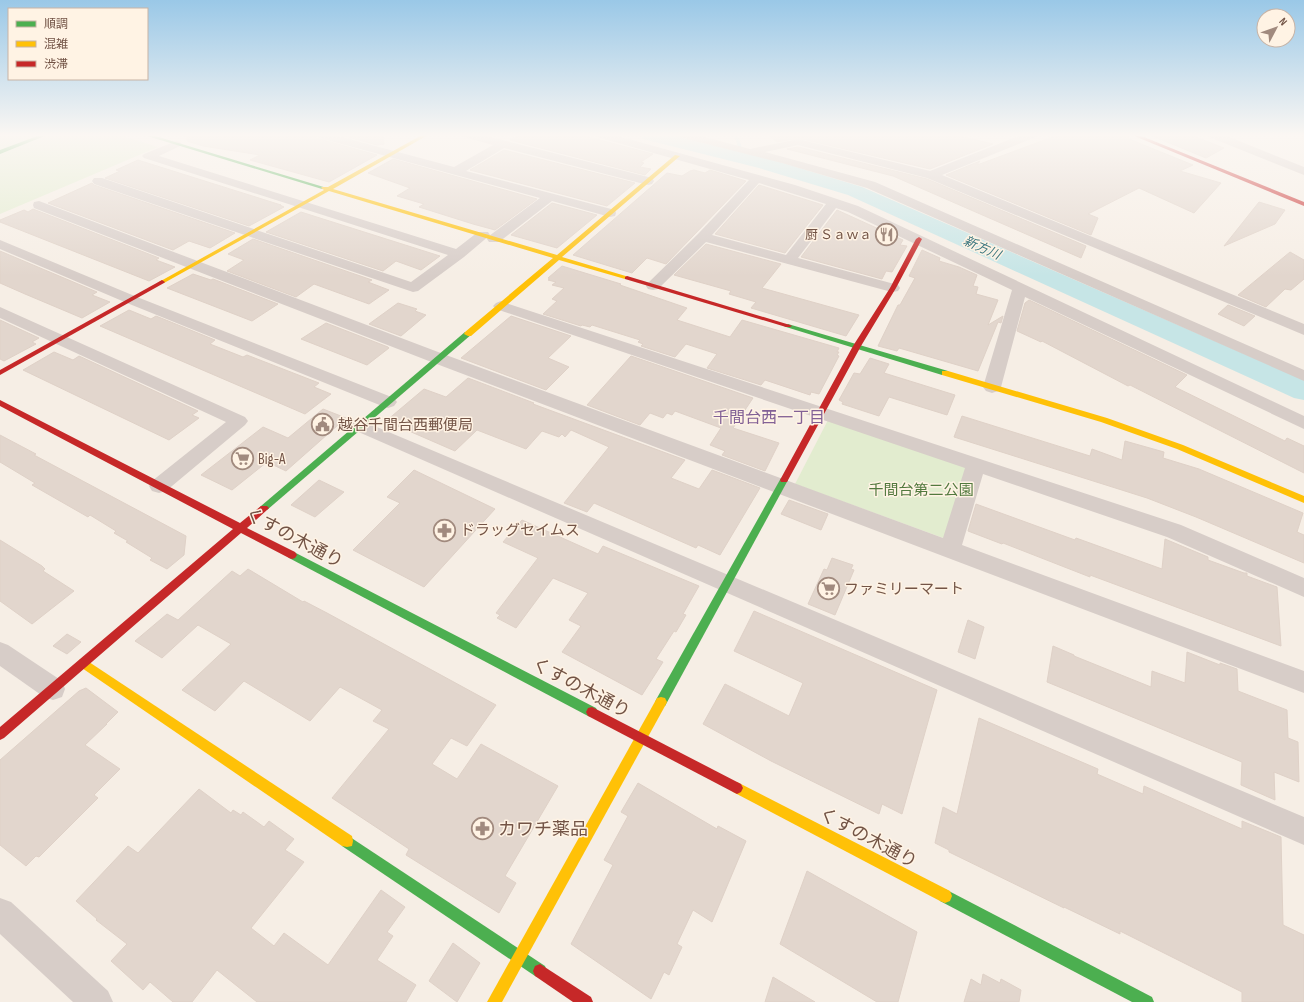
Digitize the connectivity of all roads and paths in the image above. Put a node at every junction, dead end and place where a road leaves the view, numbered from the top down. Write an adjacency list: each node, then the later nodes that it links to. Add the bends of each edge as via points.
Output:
1 (100, 182): 19 (street)
2 (231, 182): 15 (street)
3 (304, 182): 12 (street)
4 (342, 182): 12 (street)
5 (492, 182): 13 (street)
6 (646, 182): 18 (street)
7 (753, 182): 21 (street)
8 (767, 182): 14 (street)
9 (860, 182): 39 (street)
10 (947, 182): 34 (street)
11 (1249, 182): 16 (street)
12 (329, 189): 15 (street); 20 (street)
13 (550, 197): 18 (street); 20 (street)
14 (833, 203): 22 (street, via 853,209); 26 (street)
15 (303, 204): 19 (street); 24 (street)
16 (1304, 204)
17 (39, 205): 27 (street)
18 (610, 213): 25 (street)
19 (252, 232): 24 (street, via 413,288); 27 (street)
20 (488, 237): 24 (street); 25 (street)
21 (703, 237): 26 (street); 28 (street)
22 (920, 239): 29 (street); 30 (street)
23 (0, 244): 31 (street)
24 (459, 254)
25 (558, 258): 28 (street); 32 (street)
26 (789, 260): 29 (street)
27 (195, 264): 31 (street); 37 (street)
28 (653, 286): 36 (street)
29 (893, 288): 36 (street)
30 (1020, 288): 40 (street); 44 (street)
31 (132, 300): 35 (street); 41 (street)
32 (501, 306): 37 (street); 43 (street)
33 (0, 312): 35 (street)
34 (1304, 330)
35 (62, 339): 38 (street); 47 (street, via 239,421)
36 (857, 346): 40 (street); 43 (street)
37 (440, 358): 41 (street); 48 (street)
38 (0, 373)
39 (1304, 376)
40 (992, 387): 49 (street, via 1104,420 1180,447)
41 (388, 402): 45 (street)
42 (0, 403): 47 (street, くすの木通り)
43 (821, 413): 46 (street); 48 (street)
44 (1304, 423)
45 (360, 426): 50 (street); 52 (street)
46 (976, 464): 51 (street); 53 (street, via 1174,531)
47 (159, 486): 50 (street, くすの木通り)
48 (780, 486): 51 (street); 52 (street)
49 (1304, 500)
50 (240, 528): 55 (street); 59 (street, くすの木通り)
51 (950, 549): 56 (street)
52 (727, 584): 59 (street); 60 (street)
53 (1304, 588)
54 (0, 653): 57 (street)
55 (83, 663): 57 (street); 62 (street)
56 (1304, 682)
57 (52, 689): 58 (street)
58 (0, 734)
59 (641, 737): 62 (street); 66 (street, くすの木通り)
60 (1304, 831)
61 (0, 913): 63 (street)
62 (519, 956): 64 (street); 65 (street)
63 (97, 1002)
64 (494, 1002)
65 (586, 1002)
66 (1147, 1002)

